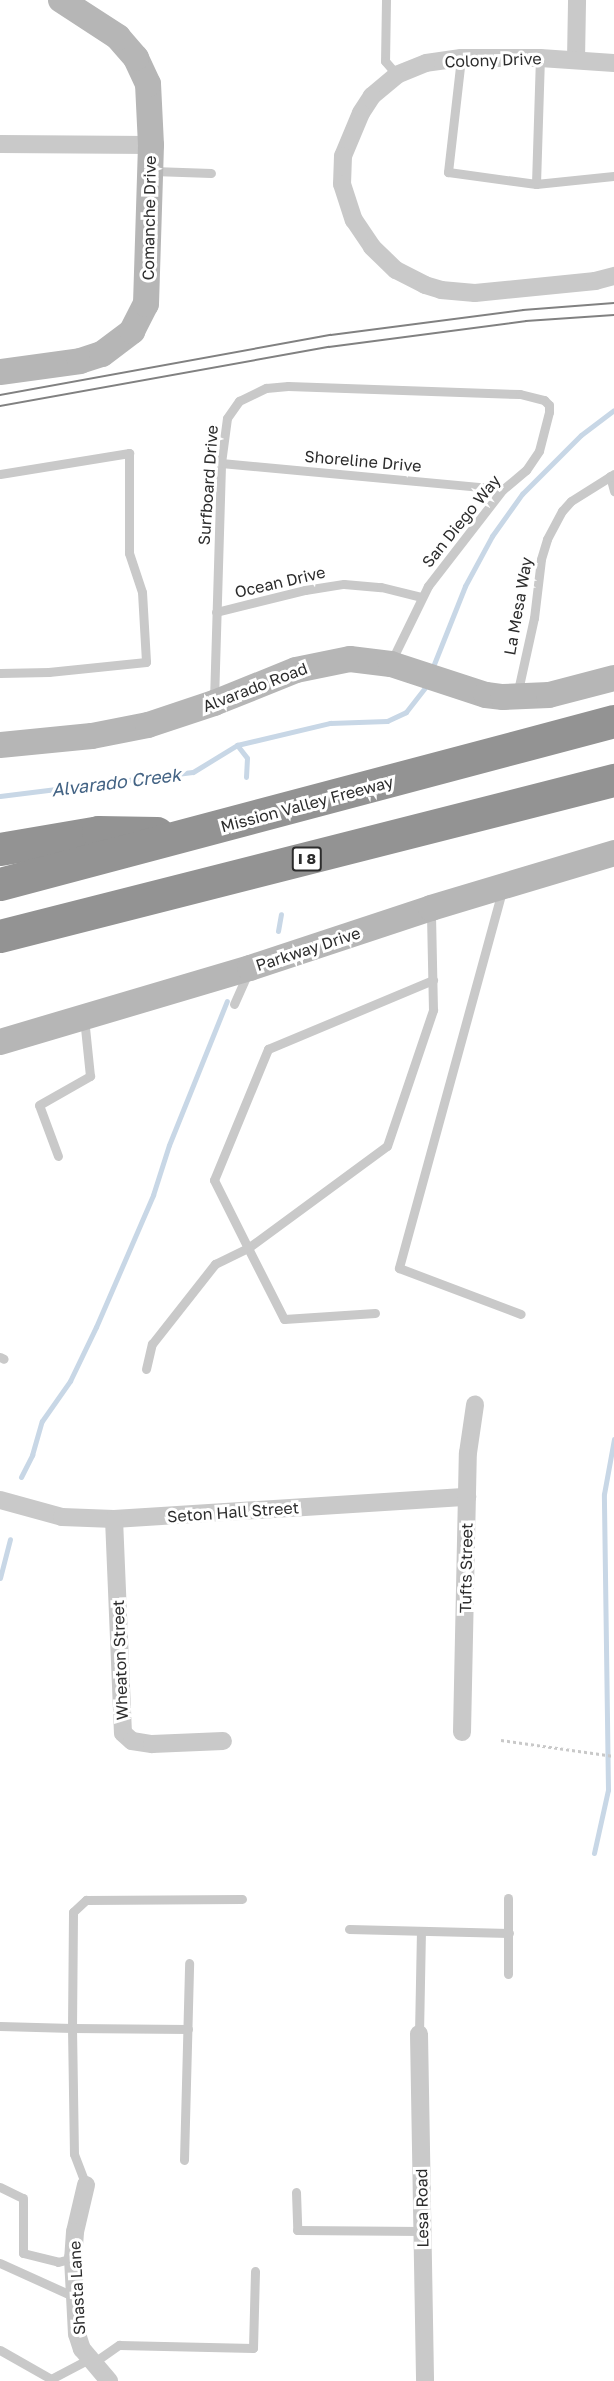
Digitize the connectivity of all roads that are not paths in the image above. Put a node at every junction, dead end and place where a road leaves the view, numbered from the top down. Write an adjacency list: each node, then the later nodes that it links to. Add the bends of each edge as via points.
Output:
1 (61, 0): 10 (street, Comanche Drive, via 105,27 136,58 150,93)
2 (386, 0): 8 (lane, via 385,60)
3 (577, 0): 6 (street)
4 (461, 58): 5 (street, Colony Drive); 8 (street, Colony Drive, via 426,63); 14 (lane, via 448,172)
5 (540, 58): 6 (street, Colony Drive); 14 (lane)
6 (576, 60): 7 (street, Colony Drive)
7 (614, 63)
8 (397, 75): 15 (street, Colony Drive, via 372,96 343,156 342,184 354,220 383,259 410,279 458,293)
9 (0, 144): 10 (street)
10 (151, 145): 11 (street, Comanche Drive)
11 (150, 171): 12 (lane); 16 (street, Comanche Drive, via 148,292 143,314 132,331 93,358)
12 (211, 173)
13 (614, 176): 14 (lane)
14 (536, 184)
15 (614, 276)
16 (0, 372)
17 (544, 400): 18 (lane, Surfboard Drive, via 520,394 277,386 246,396 232,408); 21 (lane, San Diego Way, via 549,412 539,451 526,470)
18 (221, 463): 21 (lane, Shoreline Drive); 24 (lane, Surfboard Drive)
19 (0, 474): 26 (lane, via 129,453 129,553 142,592 146,662)
20 (612, 475): 22 (lane); 28 (lane, La Mesa Way, via 571,501 548,539 540,560 534,618)
21 (503, 489): 23 (lane, San Diego Way)
22 (614, 490)
23 (421, 597): 24 (lane, Ocean Drive, via 381,587 344,584); 25 (lane, San Diego Way)
24 (216, 612): 29 (lane, Surfboard Drive)
25 (391, 664): 28 (street, Alvarado Road, via 486,695); 29 (street, Alvarado Road, via 350,658 314,664)
26 (0, 673)
27 (614, 678): 28 (street, Alvarado Road, via 549,695)
28 (516, 698)
29 (214, 704): 31 (street, Alvarado Road, via 121,731)
30 (614, 722): 33 (highway, Mission Valley Freeway)
31 (0, 746)
32 (614, 780): 39 (highway, I 8)
33 (198, 833): 34 (highway, via 98,832); 36 (highway, Mission Valley Freeway)
34 (0, 849)
35 (614, 853): 37 (street, Parkway Drive)
36 (0, 884)
37 (504, 886): 38 (street, Parkway Drive); 48 (lane, via 399,1268)
38 (431, 908): 40 (street, Parkway Drive); 41 (lane)
39 (0, 936)
40 (250, 968): 42 (lane); 43 (street, Parkway Drive)
41 (433, 980): 46 (lane, via 434,1010 387,1146); 46 (lane, via 268,1049 214,1180)
42 (234, 1004)
43 (83, 1016): 44 (street, Parkway Drive); 45 (lane, via 90,1076 39,1104)
44 (0, 1042)
45 (58, 1156)
46 (248, 1248): 47 (lane, via 284,1319); 49 (lane, via 215,1264 152,1344)
47 (375, 1313)
48 (521, 1314)
49 (146, 1369)
50 (476, 1405): 51 (street, Tufts Street, via 468,1453)
51 (468, 1497): 53 (street, Seton Hall Street); 54 (street, Tufts Street)
52 (0, 1500): 53 (street, Seton Hall Street, via 62,1517)
53 (114, 1519): 55 (street, Wheaton Street, via 123,1733 132,1741 152,1744)
54 (462, 1732)
55 (223, 1741)
56 (508, 1898): 60 (lane)
57 (242, 1899): 64 (lane, via 86,1900 78,1904 72,1926)
58 (350, 1929): 59 (lane)
59 (421, 1931): 60 (lane); 66 (lane)
60 (508, 1933): 62 (lane)
61 (189, 1963): 65 (lane)
62 (508, 1974)
63 (0, 2026): 64 (lane)
64 (72, 2028): 65 (lane); 68 (lane, via 74,2154)
65 (188, 2029): 67 (lane)
66 (419, 2034): 71 (street, Lesa Road)
67 (184, 2160)
68 (86, 2185): 72 (street, Shasta Lane)
69 (0, 2187): 72 (lane, via 23,2198 23,2253 57,2262)
70 (296, 2192): 71 (lane, via 297,2230)
71 (422, 2231): 79 (street, Lesa Road)
72 (73, 2258): 75 (street, Shasta Lane)
73 (0, 2263): 75 (lane)
74 (255, 2271): 77 (lane, via 253,2348 119,2345)
75 (75, 2296): 77 (street, Shasta Lane, via 77,2334)
76 (0, 2350): 77 (lane, via 51,2379)
77 (91, 2361): 78 (street, Shasta Lane)
78 (109, 2381)
79 (424, 2381)

